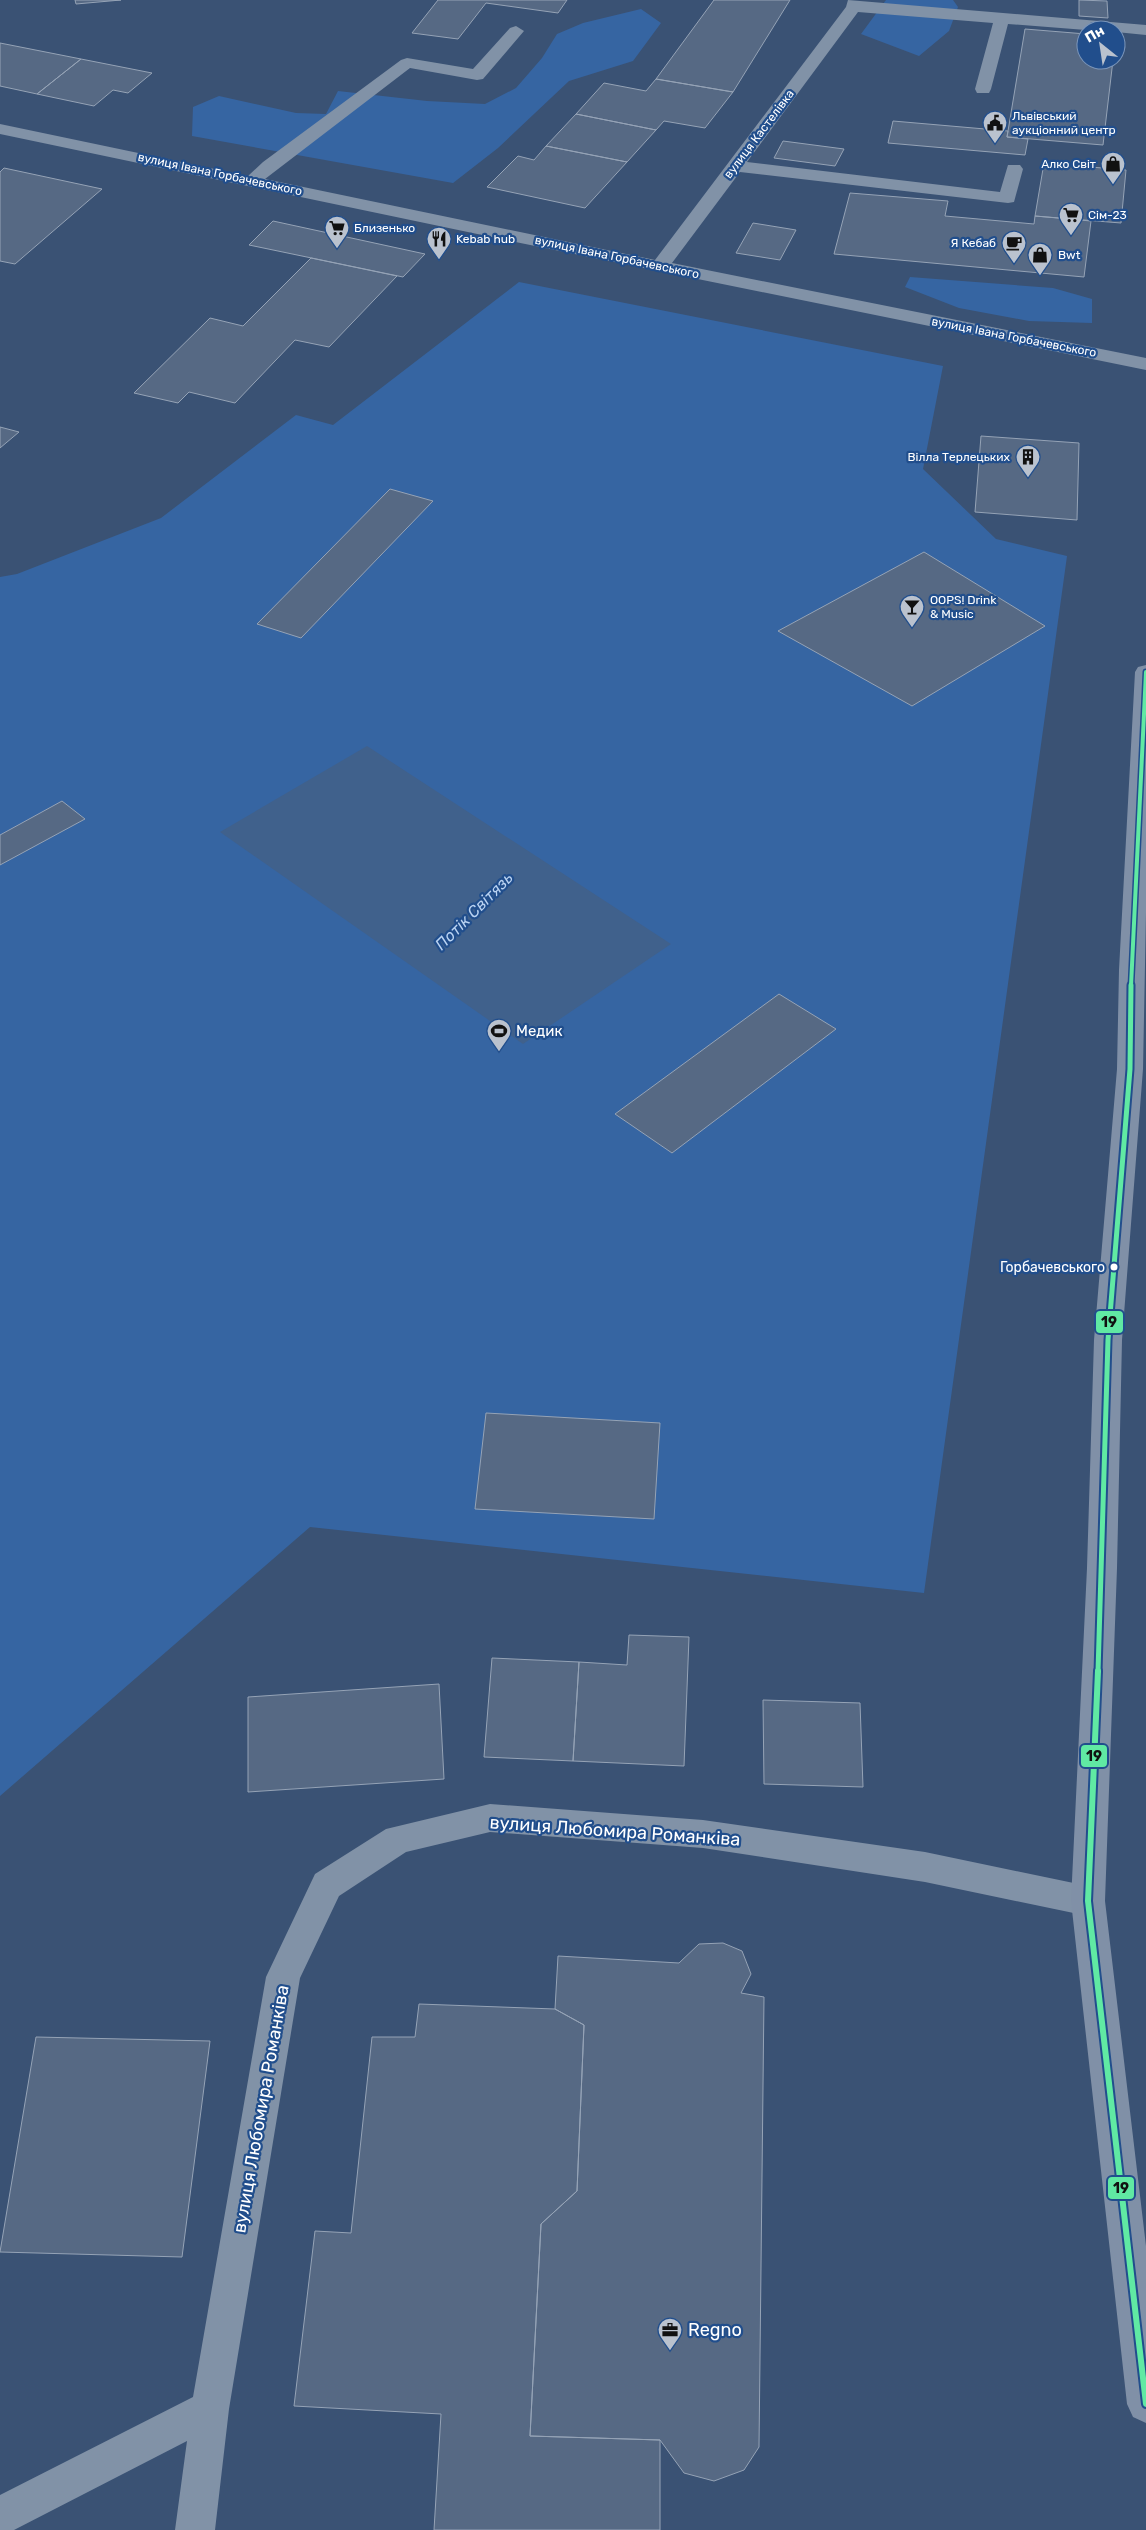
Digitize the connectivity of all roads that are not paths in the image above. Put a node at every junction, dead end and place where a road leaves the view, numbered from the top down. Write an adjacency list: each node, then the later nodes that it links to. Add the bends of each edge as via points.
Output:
1 (1019, 0): 3 (street)
2 (855, 2): 3 (street); 8 (street, вулиця Кастелівка)
3 (1009, 19): 4 (street); 6 (street)
4 (1146, 30)
5 (516, 31): 10 (street, via 477,75 407,63)
6 (984, 89)
7 (0, 128): 10 (street, вулиця Івана Горбачевського)
8 (735, 166): 9 (street, via 1008,198); 11 (street, вулиця Кастелівка)
9 (1014, 168)
10 (253, 181): 11 (street, вулиця Івана Горбачевського)
11 (660, 266): 12 (street, вулиця Івана Горбачевського)
12 (1146, 364)
13 (1146, 672): 14 (main road)
14 (1142, 849): 15 (main road)
15 (1139, 977): 16 (main road, via 1108,1340)
16 (1088, 1901): 17 (main road); 18 (street, вулиця Любомира Романківа, via 925,1868 703,1834 490,1818 398,1839 327,1885 283,1978)
17 (1146, 2404)
18 (210, 2409): 19 (street); 20 (street, вулиця Любомира Романківа)
19 (0, 2516)
20 (195, 2530)

